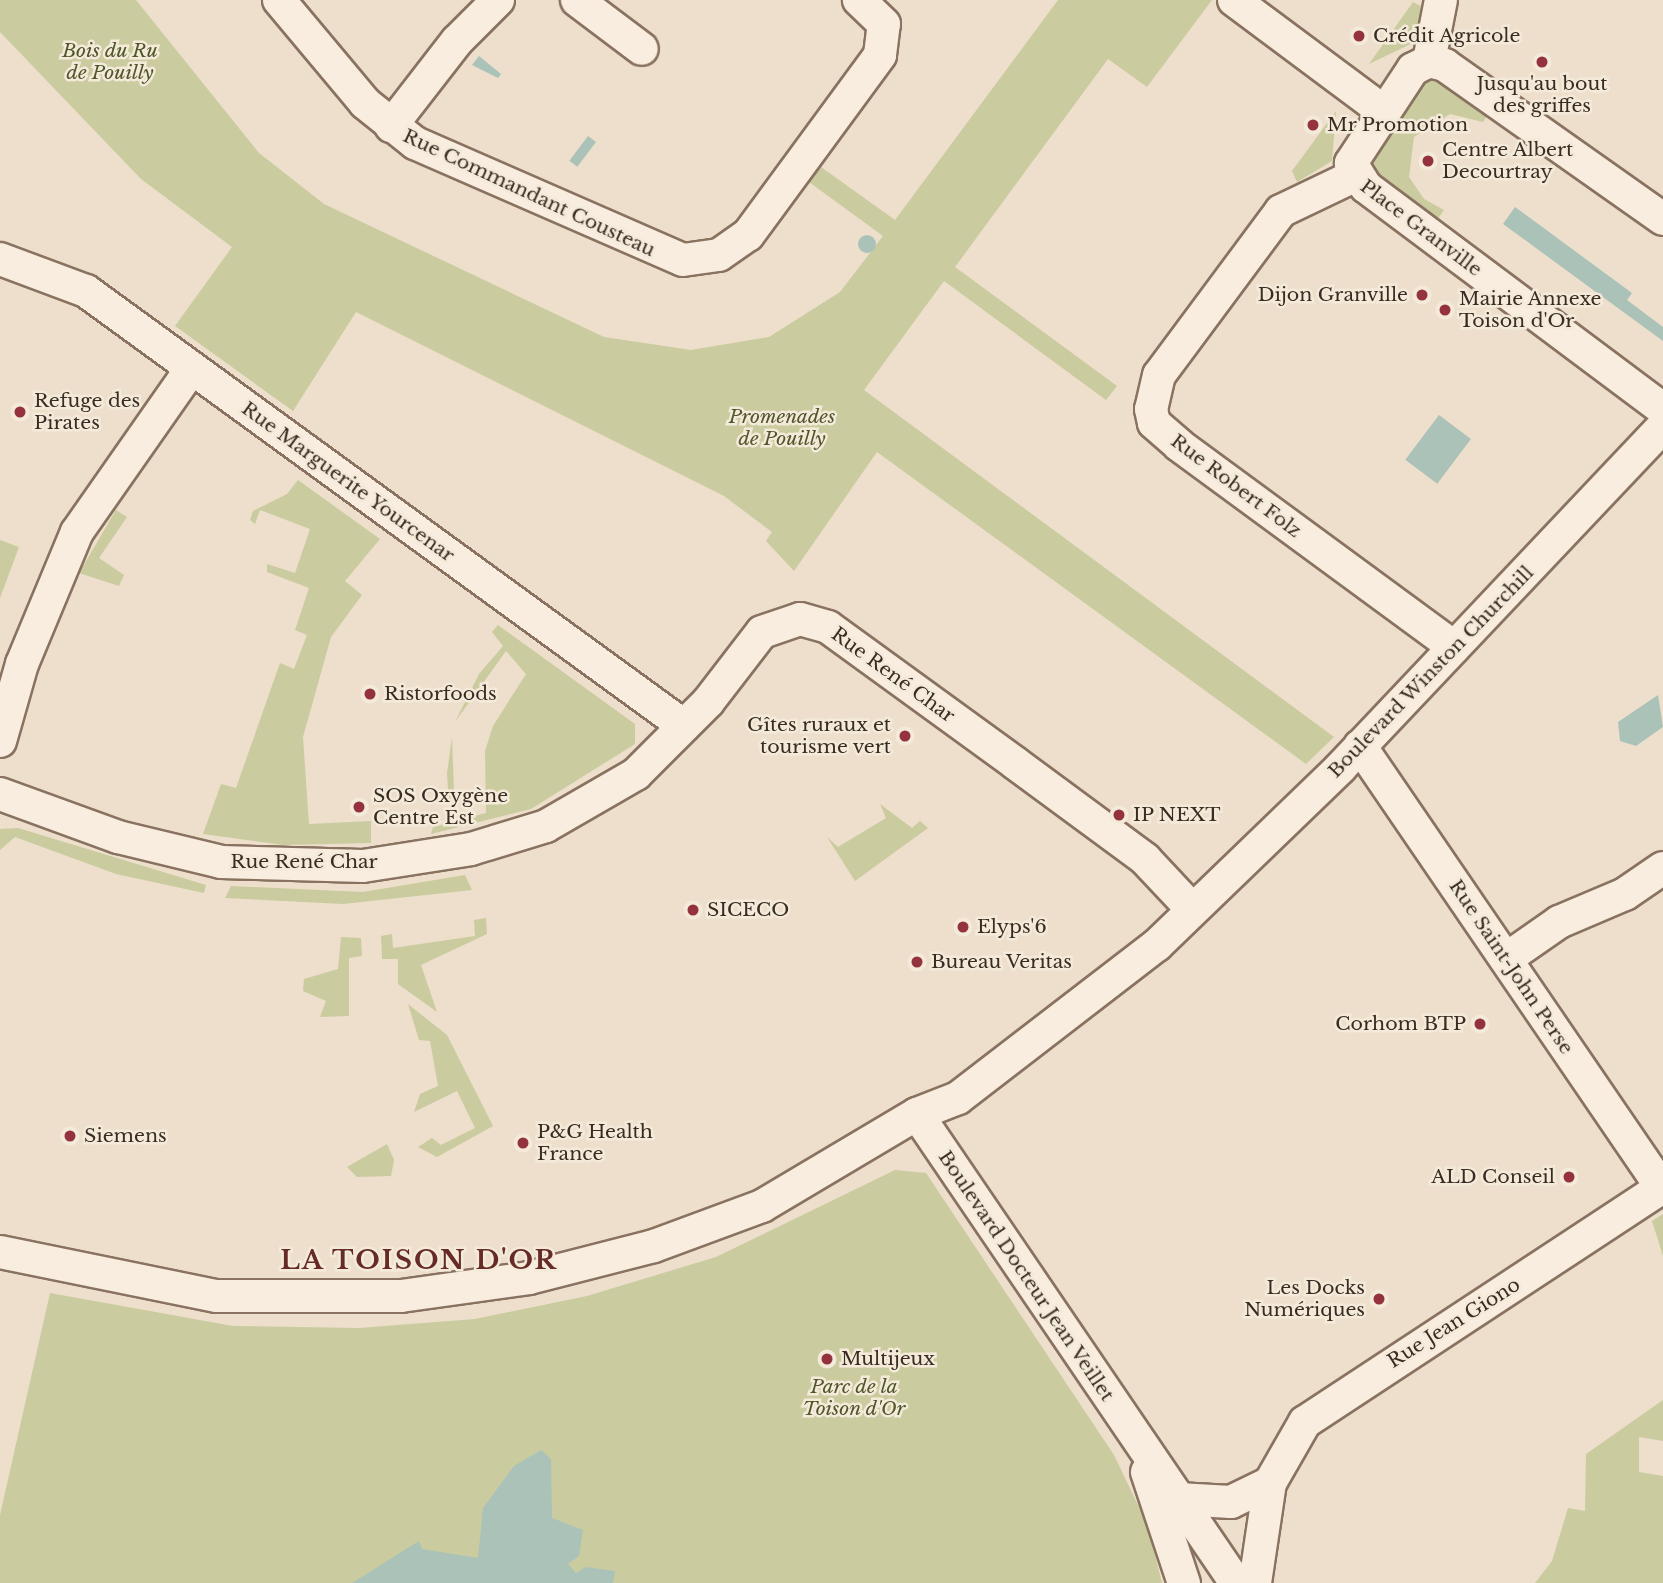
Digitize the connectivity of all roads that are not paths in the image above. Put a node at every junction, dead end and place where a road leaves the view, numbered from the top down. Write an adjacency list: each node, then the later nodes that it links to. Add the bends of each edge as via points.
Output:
1 (279, 0): 10 (street)
2 (498, 0): 10 (street, via 457,41)
3 (577, 0): 7 (street)
4 (859, 0): 10 (street, Rue Commandant Cousteau, via 884,24 880,55 748,235 707,258 659,255 415,143)
5 (1234, 0): 9 (street)
6 (1441, 0): 8 (street)
7 (642, 49)
8 (1429, 61): 9 (street, Place Granville, via 1413,68); 12 (street, via 1457,73)
9 (1383, 111): 11 (street, Place Granville, via 1355,149)
10 (391, 126)
11 (1354, 176): 15 (street, Place Granville); 17 (street, Rue Robert Folz, via 1281,211 1159,375 1151,409 1154,423 1179,445)
12 (1663, 219)
13 (0, 259): 14 (street, Rue Marguerite Yourcenar, via 86,291)
14 (191, 369): 18 (street, Rue Marguerite Yourcenar); 19 (street, via 77,532 22,664)
15 (1663, 409)
16 (1663, 427): 17 (street, Boulevard Winston Churchill)
17 (1454, 647): 20 (street, Boulevard Winston Churchill)
18 (684, 726): 21 (street, Rue René Char, via 636,774 546,826 471,849 363,866 221,862 118,837); 23 (street, Rue René Char, via 762,632 786,620 814,621 1145,859)
19 (0, 741)
20 (1360, 746): 23 (street, Boulevard Winston Churchill); 24 (street, Rue Saint-John Perse)
21 (0, 794)
22 (1663, 868): 24 (street, via 1625,894 1559,922)
23 (1190, 907): 25 (street, Boulevard Winston Churchill, via 1144,932 1067,998 943,1086)
24 (1506, 959): 26 (street, Rue Saint-John Perse)
25 (917, 1114): 27 (street, Boulevard Winston Churchill, via 762,1206 654,1246 530,1278 401,1296 217,1296); 28 (street, Boulevard Docteur Jean Veillet)
26 (1662, 1187): 29 (street, Rue Jean Giono, via 1319,1409 1292,1439)
27 (0, 1252)
28 (1135, 1437): 30 (street, Boulevard Docteur Jean Veillet); 31 (street, Boulevard Docteur Jean Veillet)
29 (1270, 1483): 30 (street, via 1230,1502); 34 (street, Rue Jean Giono)
30 (1169, 1486): 32 (street, Boulevard Docteur Jean Veillet); 33 (street, Boulevard Docteur Jean Veillet)
31 (1184, 1583)
32 (1209, 1583)
33 (1236, 1583)
34 (1255, 1583)

